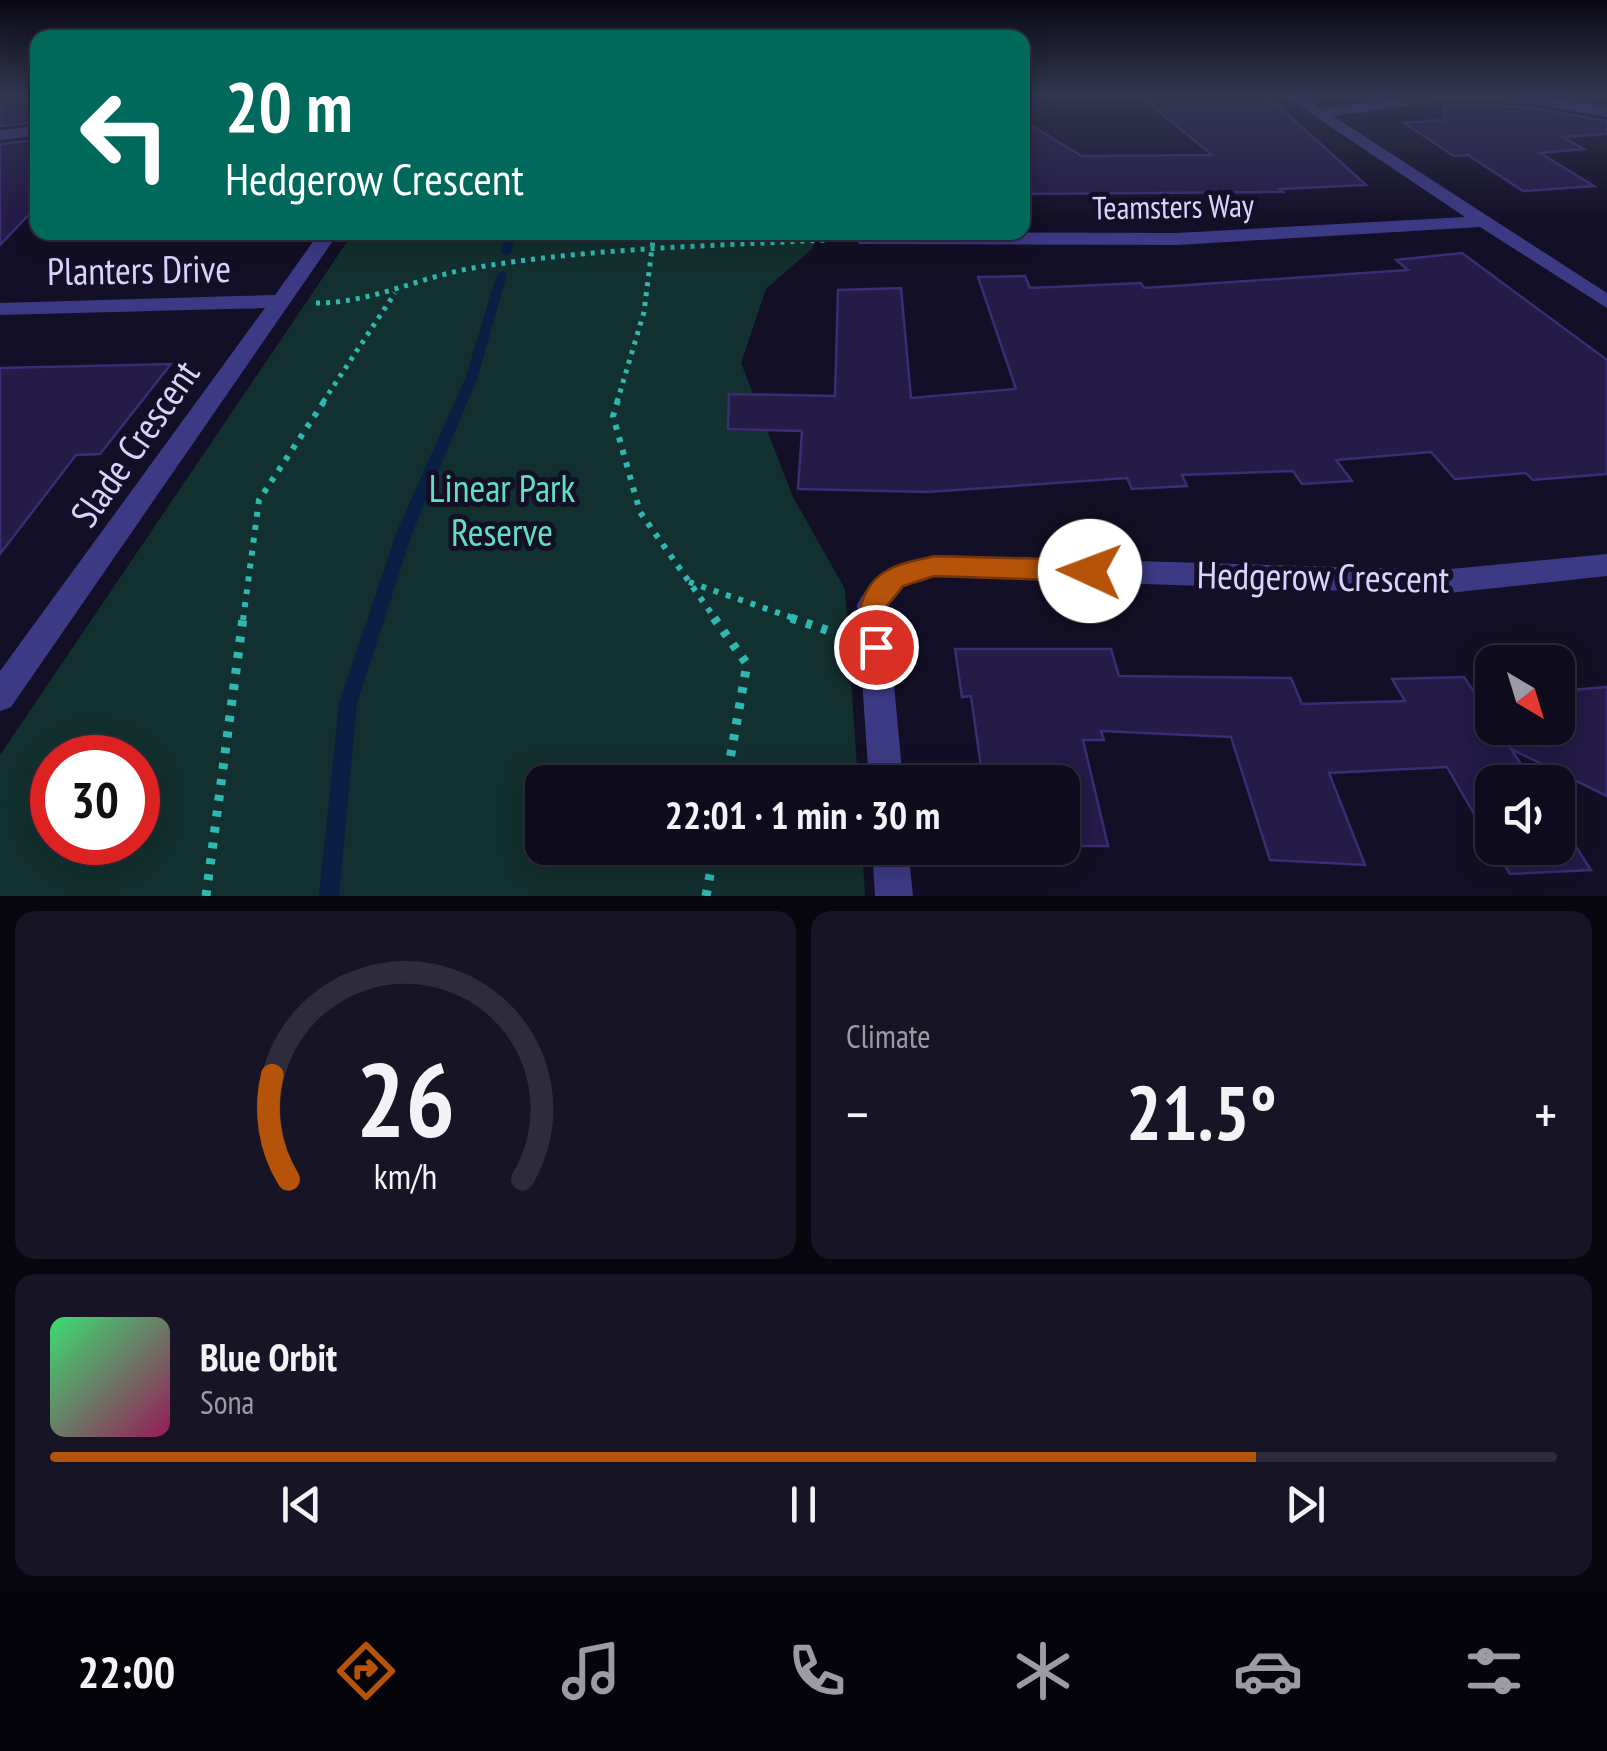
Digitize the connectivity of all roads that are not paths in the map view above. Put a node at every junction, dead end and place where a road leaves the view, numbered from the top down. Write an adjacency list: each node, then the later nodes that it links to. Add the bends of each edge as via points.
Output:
1 (1358, 136): 2 (street)
2 (1488, 222): 3 (street, Teamsters Way, via 1177,238); 6 (street)
3 (1030, 238)
4 (324, 240): 5 (street, Slade Crescent)
5 (280, 301): 7 (street, Planters Drive); 9 (street, Slade Crescent)
6 (1607, 302)
7 (0, 309)
8 (1607, 565): 10 (street, Hedgerow Crescent, via 1440,582 934,566 894,578 872,605)
9 (0, 697)
10 (885, 765)
11 (891, 865): 12 (street)
12 (894, 896)

